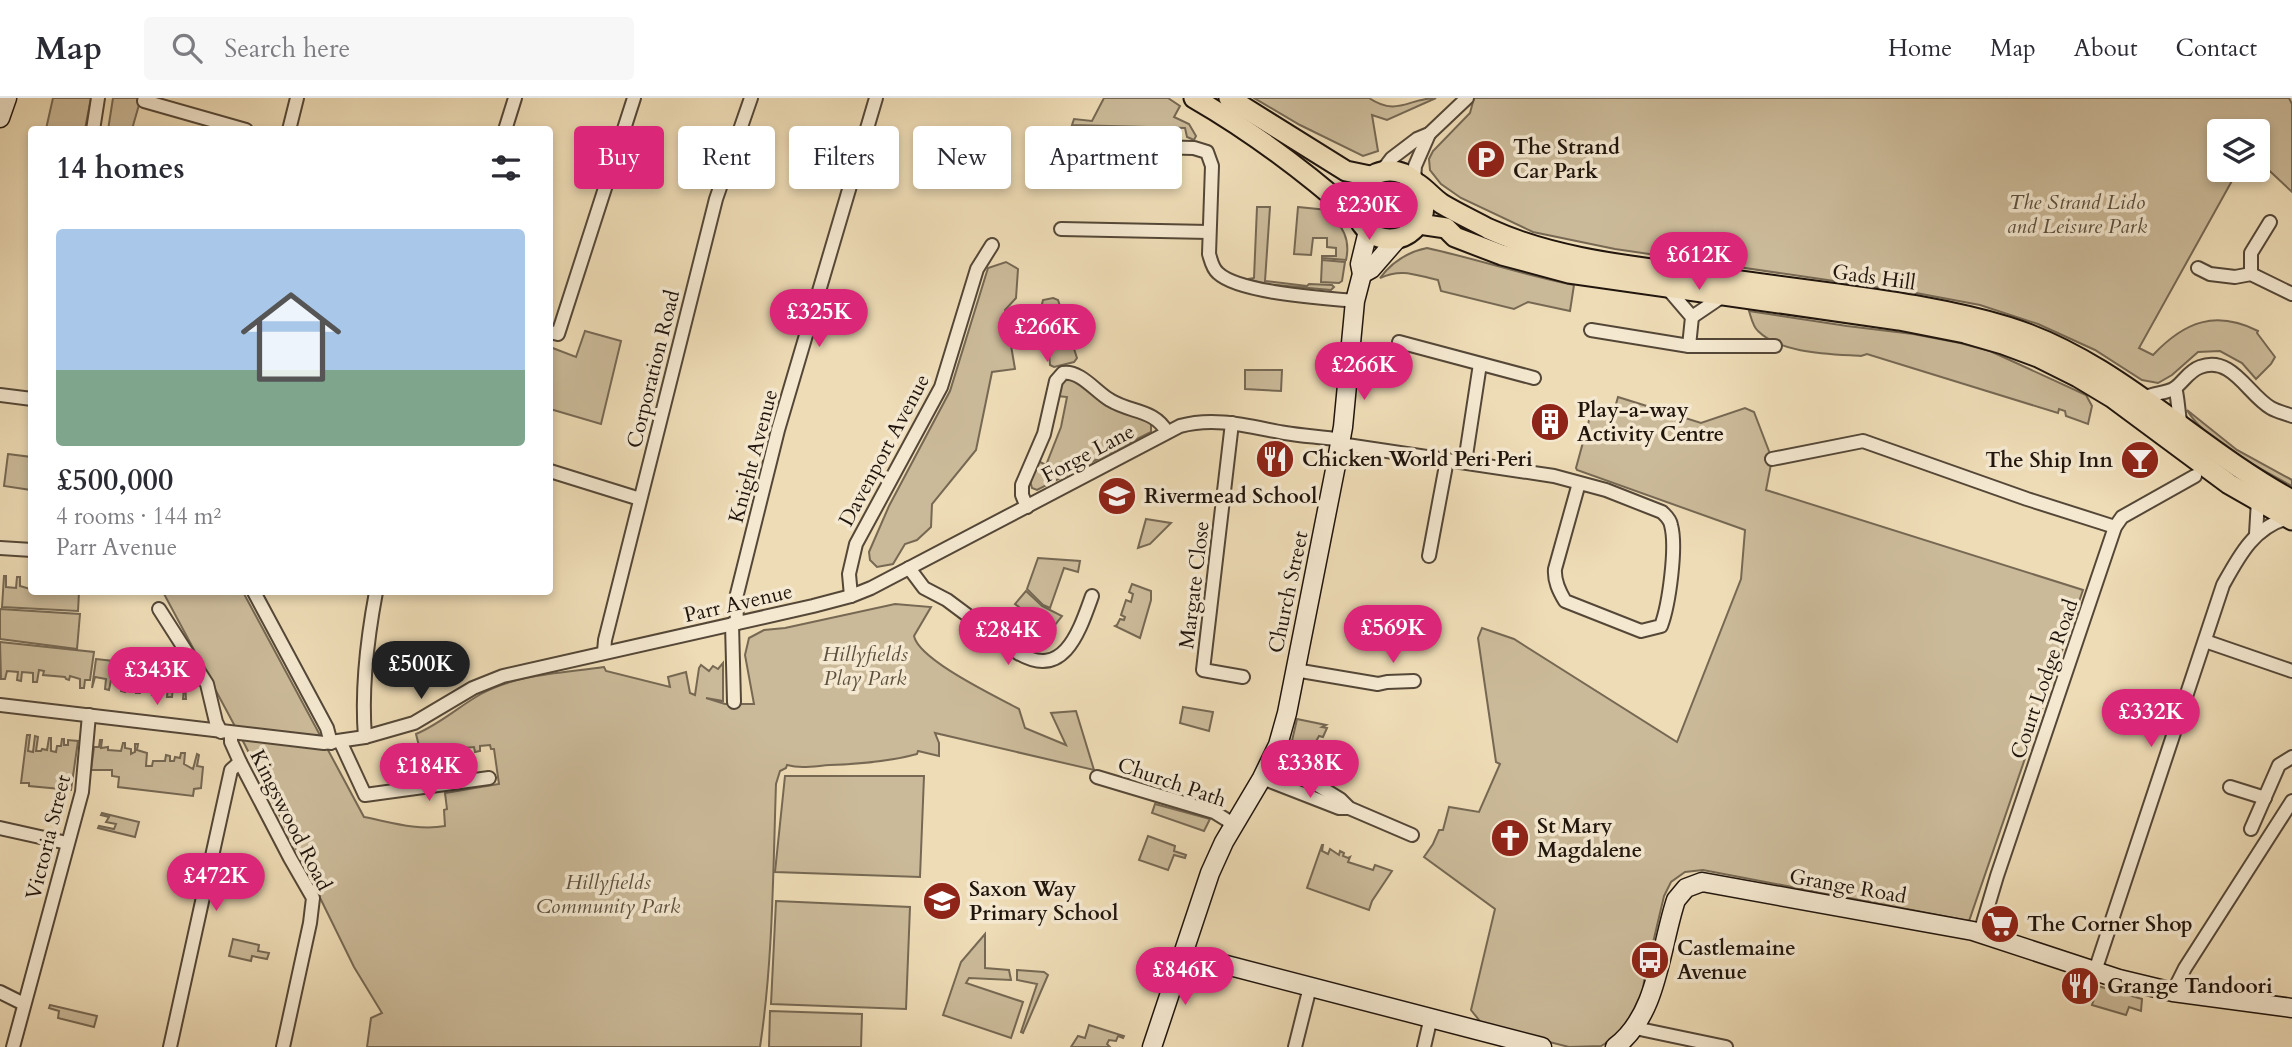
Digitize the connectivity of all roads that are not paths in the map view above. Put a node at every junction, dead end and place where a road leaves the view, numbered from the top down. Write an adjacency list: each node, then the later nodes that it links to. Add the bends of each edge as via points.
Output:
1 (7, 98): 12 (street)
2 (98, 98): 13 (street)
3 (297, 98): 15 (street)
4 (515, 98): 16 (street)
5 (634, 98): 36 (street)
6 (751, 98): 57 (street, Corporation Road, via 716,199)
7 (876, 98): 72 (street, Knight Avenue, via 778,430 737,594)
8 (1194, 98): 22 (main road, via 1290,162)
9 (1229, 98): 19 (main road, via 1346,171)
10 (1467, 98): 17 (street)
11 (144, 101): 14 (street)
12 (0, 118)
13 (94, 126)
14 (232, 126)
15 (290, 126)
16 (506, 126)
17 (1429, 134): 19 (street); 20 (street, via 1415,166)
18 (1182, 148): 24 (street, via 1207,152 1212,166)
19 (1376, 174): 20 (main road, via 1394,170); 22 (main road, via 1360,187 1355,202)
20 (1416, 182): 25 (main road, via 1424,208); 45 (main road, Gads Hill, via 1440,203 1491,229 1572,255 1913,304 2010,328 2086,361)
21 (2270, 222): 29 (street, via 2251,253)
22 (1363, 225): 25 (main road, via 1388,239); 28 (street, Church Street)
23 (1061, 229): 24 (street)
24 (1209, 232): 33 (street, via 1211,263 1231,282)
25 (1408, 232): 28 (street); 30 (main road, Gads Hill, via 1441,240 1455,237 1547,268)
26 (992, 244): 69 (street, Davenport Avenue, via 977,269 941,387 856,544 849,574)
27 (2199, 268): 29 (street, via 2235,277)
28 (1362, 274): 33 (street, Church Street)
29 (2251, 274): 31 (street)
30 (1668, 289): 32 (main road, Gads Hill); 34 (street)
31 (2292, 294)
32 (1723, 296): 34 (street); 58 (main road, Gads Hill, via 1899,320 1965,333 2038,357 2113,398 2229,484)
33 (1355, 301): 50 (street, Church Street)
34 (1692, 317): 38 (street)
35 (1591, 330): 38 (street)
36 (554, 333)
37 (1399, 342): 40 (street)
38 (1689, 346): 39 (street)
39 (1775, 346)
40 (1480, 364): 41 (street); 53 (street)
41 (1534, 378)
42 (2175, 388): 45 (street); 46 (street, via 2199,367 2221,366 2234,372 2271,408); 48 (street)
43 (0, 394): 44 (street)
44 (28, 398)
45 (2144, 398): 48 (main road, Gads Hill)
46 (2292, 416)
47 (1232, 424): 49 (street, Forge Lane, via 1187,424); 50 (street, Forge Lane); 77 (street, Margate Close, via 1203,670)
48 (2181, 426): 60 (main road, Gads Hill)
49 (1167, 432): 59 (street, Forge Lane); 59 (street, Forge Lane, via 1155,417 1114,403 1074,374 1061,374 1044,434 1022,484)
50 (1340, 442): 52 (street, Forge Lane); 75 (street, Church Street)
51 (1772, 459): 61 (street, via 1863,441)
52 (1447, 460): 53 (street, Forge Lane); 65 (street)
53 (1465, 462): 56 (street, Forge Lane)
54 (553, 472): 57 (street)
55 (2194, 476): 61 (street, via 2122,517)
56 (1579, 483): 56 (street, via 1555,569 1561,594 1566,601 1641,631 1661,626 1669,598 1673,540 1668,518 1653,507)
57 (640, 499): 74 (street, Corporation Road)
58 (2258, 500): 60 (main road, Gads Hill); 62 (street)
59 (1027, 507): 66 (street, Forge Lane)
60 (2291, 513): 62 (street)
61 (2115, 527): 100 (street, Court Lodge Road)
62 (2256, 534): 73 (street, via 2223,586)
63 (0, 548): 64 (street)
64 (28, 550)
65 (1429, 556)
66 (908, 568): 69 (street, Parr Avenue); 70 (street, via 924,588 1017,653 1038,662 1061,656 1079,630)
67 (256, 595): 84 (street)
68 (376, 595): 83 (street, via 365,662)
69 (851, 596): 72 (street, Parr Avenue)
70 (1092, 596)
71 (159, 609): 82 (street, Kingswood Road, via 208,684 216,722)
72 (735, 624): 74 (street, Parr Avenue); 79 (street, Knight Avenue)
73 (2205, 641): 76 (street); 102 (street)
74 (604, 652): 83 (street, Parr Avenue, via 503,676 414,723)
75 (1295, 670): 78 (street, via 1378,684); 86 (street, Church Street)
76 (2292, 671)
77 (1242, 677)
78 (1414, 681)
79 (734, 702)
80 (0, 705): 81 (street, Parr Avenue)
81 (89, 715): 82 (street, Parr Avenue); 99 (street, Victoria Street, via 82,792)
82 (230, 733): 84 (street, Parr Avenue); 87 (street, Kingswood Road)
83 (365, 737): 84 (street, Parr Avenue)
84 (332, 742): 89 (street, via 365,795)
85 (2292, 757): 92 (street, via 2279,765)
86 (1273, 758): 90 (street, Church Street); 94 (street)
87 (240, 762): 111 (street, via 232,770); 112 (street, Kingswood Road, via 313,898)
88 (1097, 777): 95 (street, Church Path, via 1214,812)
89 (489, 778)
90 (1262, 778): 94 (street); 95 (street, Church Street)
91 (2230, 787): 92 (street)
92 (2266, 799): 97 (street)
93 (2292, 801): 105 (street)
94 (1349, 808): 98 (street)
95 (1235, 825): 101 (street, Church Street, via 1210,873)
96 (0, 828): 99 (street)
97 (2251, 829)
98 (1412, 835)
99 (67, 843): 106 (street, Victoria Street)
100 (1980, 933): 102 (street, Grange Road); 109 (street, Grange Road, via 1694,884 1676,901 1652,990)
101 (1181, 956): 103 (street); 113 (street, Church Street)
102 (2095, 971): 105 (street, Grange Road)
103 (1310, 987): 108 (street); 114 (street)
104 (0, 992): 106 (street)
105 (2174, 992): 107 (street, Grange Road)
106 (24, 1004): 110 (street, Victoria Street)
107 (2292, 1008)
108 (1432, 1017): 115 (street); 116 (street)
109 (1635, 1028): 117 (street, Grange Road); 118 (street)
110 (13, 1047)
111 (170, 1047)
112 (283, 1047)
113 (1152, 1047)
114 (1295, 1047)
115 (1424, 1047)
116 (1542, 1047)
117 (1615, 1047)
118 (1726, 1047)

